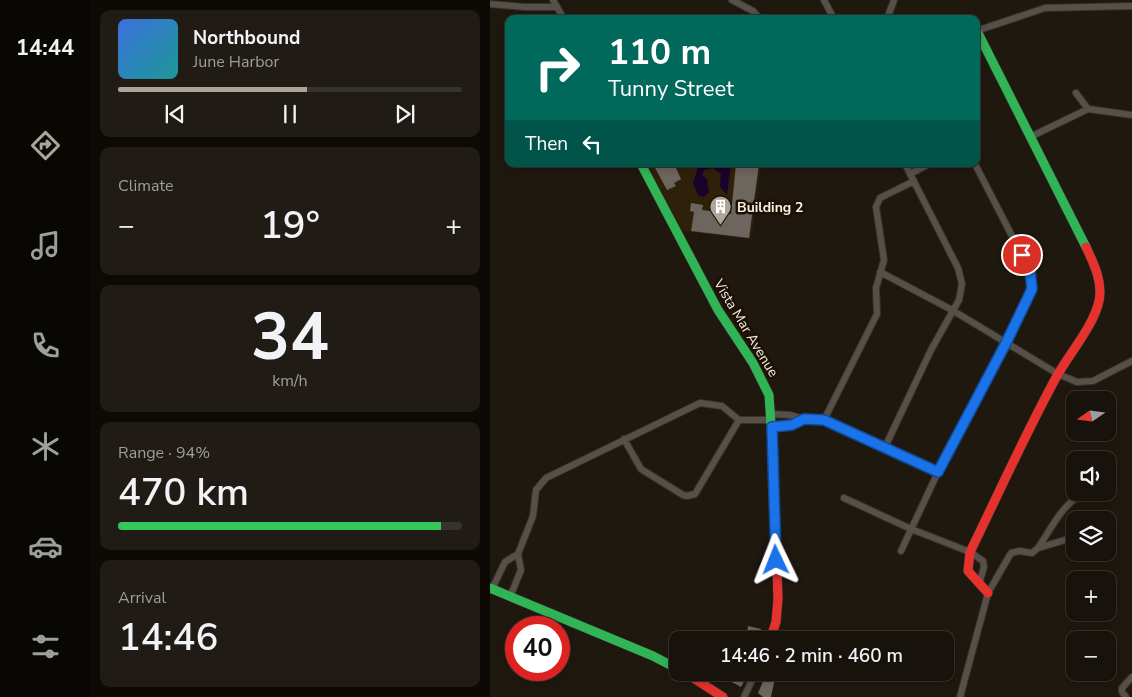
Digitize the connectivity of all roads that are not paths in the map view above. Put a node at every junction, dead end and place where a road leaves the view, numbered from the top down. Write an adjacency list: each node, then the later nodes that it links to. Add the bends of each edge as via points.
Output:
1 (553, 0): 7 (street)
2 (732, 0): 11 (street)
3 (824, 0): 12 (street)
4 (894, 0): 13 (street)
5 (1044, 0): 9 (street)
6 (490, 4): 7 (street)
7 (557, 6): 10 (street)
8 (1132, 6): 9 (street)
9 (1045, 8): 14 (street)
10 (562, 15)
11 (756, 15)
12 (832, 15)
13 (888, 15)
14 (980, 30)
15 (980, 37): 19 (street)
16 (1076, 93): 17 (street)
17 (1088, 109): 18 (street); 19 (street)
18 (1132, 115)
19 (1032, 136): 30 (street, via 1095,266 1100,284 1099,302 1093,317)
20 (643, 167): 34 (street, Vista Mar Avenue, via 718,310 764,384 769,395)
21 (906, 167): 24 (street)
22 (923, 167): 24 (street)
23 (977, 167): 28 (street, via 1030,271 1032,289)
24 (910, 174): 25 (street)
25 (914, 181): 26 (street, via 880,198 876,207 884,260); 27 (street, via 958,268 962,284 959,300)
26 (880, 272): 27 (street); 33 (street, via 876,288 877,314)
27 (952, 310): 28 (street); 36 (street)
28 (1006, 343): 30 (street); 37 (street)
29 (1132, 361): 30 (street, via 1093,381 1078,382)
30 (1058, 374): 44 (street)
31 (804, 419): 33 (street); 34 (street, via 790,415); 34 (street, via 792,425)
32 (739, 420): 34 (street); 35 (street, via 722,406 700,403); 35 (street, via 691,496 683,495 641,469)
33 (824, 420): 36 (street)
34 (771, 421): 50 (street, Vista Mar Avenue, via 778,599)
35 (624, 440): 45 (street, via 546,478 536,490 533,516)
36 (885, 447): 37 (street)
37 (938, 472): 40 (street)
38 (844, 498): 40 (street)
39 (1072, 501): 42 (street)
40 (912, 529): 43 (street); 44 (street)
41 (1066, 540): 42 (street)
42 (1038, 548): 48 (street, via 1032,553 1011,553)
43 (901, 551)
44 (970, 552): 46 (street, via 966,568); 46 (street, via 982,561 984,567)
45 (518, 554): 47 (street, via 505,562); 49 (street, via 521,570)
46 (979, 584): 48 (street)
47 (491, 589): 49 (street)
48 (988, 593): 57 (street)
49 (510, 597): 51 (street)
50 (773, 631)
51 (669, 664)
52 (1132, 677): 58 (street, via 1122,688)
53 (698, 681): 55 (street)
54 (752, 681): 56 (street)
55 (723, 697)
56 (744, 697)
57 (960, 697)
58 (1126, 697)

